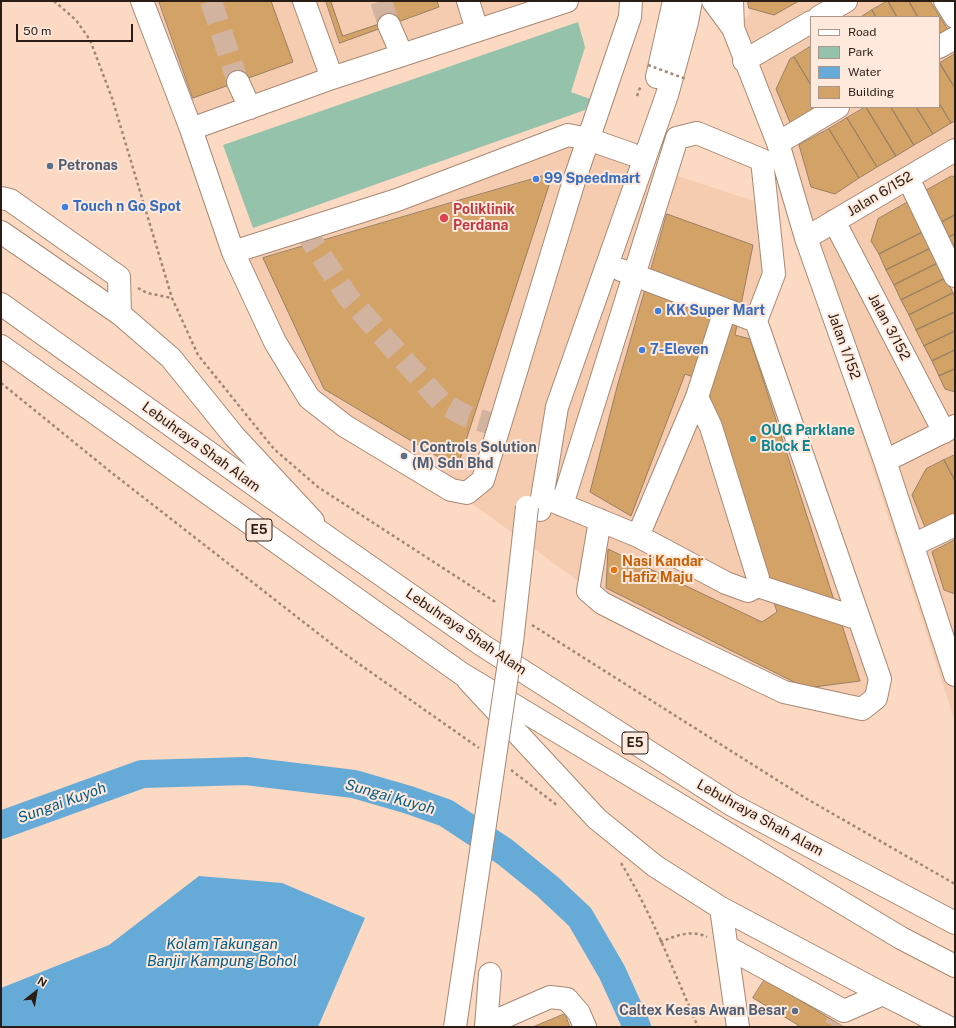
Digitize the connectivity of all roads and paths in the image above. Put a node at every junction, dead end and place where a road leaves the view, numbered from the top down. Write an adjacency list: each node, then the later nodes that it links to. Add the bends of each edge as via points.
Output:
1 (142, 1): 27 (main road)
2 (304, 1): 22 (main road)
3 (468, 1): 16 (main road)
4 (567, 1): 16 (main road)
5 (631, 1): 28 (main road, via 630,17)
6 (674, 1): 31 (main road, via 654,89)
7 (691, 1): 38 (main road, via 667,95)
8 (712, 1): 11 (main road, Jalan 1/152)
9 (846, 1): 12 (main road)
10 (945, 1): 13 (main road)
11 (731, 12): 20 (main road, Jalan 1/152)
12 (821, 16)
13 (955, 17)
14 (810, 23): 20 (main road)
15 (389, 25): 19 (main road)
16 (477, 30): 19 (main road)
17 (955, 38): 18 (main road)
18 (940, 46)
19 (402, 55): 22 (main road)
20 (744, 61): 29 (main road, Jalan 1/152)
21 (648, 65): 23 (path, bridge)
22 (332, 78): 25 (main road)
23 (686, 79)
24 (238, 82): 25 (main road)
25 (250, 108): 27 (main road)
26 (836, 108): 29 (main road)
27 (191, 129): 37 (main road)
28 (588, 139): 31 (main road); 37 (main road, via 568,135 396,200); 37 (main road, via 483,480 467,493 451,490 345,426 308,398 276,342)
29 (778, 143): 36 (main road, Jalan 1/152)
30 (955, 150): 32 (main road, Jalan 6/152)
31 (631, 154): 38 (main road)
32 (908, 178): 34 (main road, Jalan 6/152); 40 (main road)
33 (1, 198): 41 (main road, via 10,200)
34 (834, 221): 36 (main road, Jalan 6/152); 50 (main road, Jalan 3/152)
35 (1, 232): 45 (main road)
36 (806, 238): 51 (main road, Jalan 1/152)
37 (233, 252)
38 (601, 261): 39 (main road); 52 (main road, via 545,401)
39 (634, 275): 44 (main road); 46 (main road, via 677,138 697,133 762,160 774,274); 53 (main road)
40 (955, 276)
41 (119, 277): 42 (path, via 147,293); 45 (main road)
42 (172, 298)
43 (1, 304): 57 (main road, Lebuhraya Shah Alam / E5)
44 (725, 310): 46 (main road); 49 (main road)
45 (120, 314): 57 (main road, via 171,358 234,436)
46 (756, 322): 60 (main road)
47 (1, 346): 63 (main road, Lebuhraya Shah Alam / E5)
48 (1, 383): 65 (path, via 342,652)
49 (697, 398): 56 (main road); 59 (main road, via 711,427 758,578)
50 (950, 429): 51 (main road)
51 (885, 461): 58 (main road, Jalan 1/152)
52 (536, 505): 53 (main road); 77 (main road, via 524,648); 78 (main road, bridge, via 512,642)
53 (562, 505): 54 (main road)
54 (600, 520): 56 (main road); 60 (main road, via 588,591 602,603 784,692 862,709 876,698 880,679)
55 (955, 525): 58 (main road)
56 (638, 536): 59 (main road, via 726,583 748,591)
57 (330, 539): 71 (main road, Lebuhraya Shah Alam / E5, via 482,644 732,805)
58 (914, 545): 61 (main road, Jalan 1/152)
59 (758, 586): 60 (main road)
60 (859, 619)
61 (949, 634): 64 (main road, Jalan 1/152)
62 (556, 641): 69 (path, via 807,799)
63 (462, 674): 70 (main road, via 597,820 655,866); 74 (main road, Lebuhraya Shah Alam / E5, via 901,938)
64 (955, 675)
65 (485, 752)
66 (505, 766): 67 (path)
67 (560, 808)
68 (620, 862): 72 (path)
69 (955, 884)
70 (721, 908): 73 (main road); 76 (main road)
71 (955, 923)
72 (660, 942): 73 (path, via 685,933 700,934); 80 (path)
73 (727, 947): 76 (main road, via 841,1017); 81 (main road)
74 (955, 966)
75 (490, 974): 77 (main road)
76 (883, 994): 82 (main road)
77 (479, 1026): 79 (main road, via 550,997 567,999 579,1013)
78 (455, 1027)
79 (585, 1027)
80 (698, 1027)
81 (738, 1027)
82 (948, 1027)

